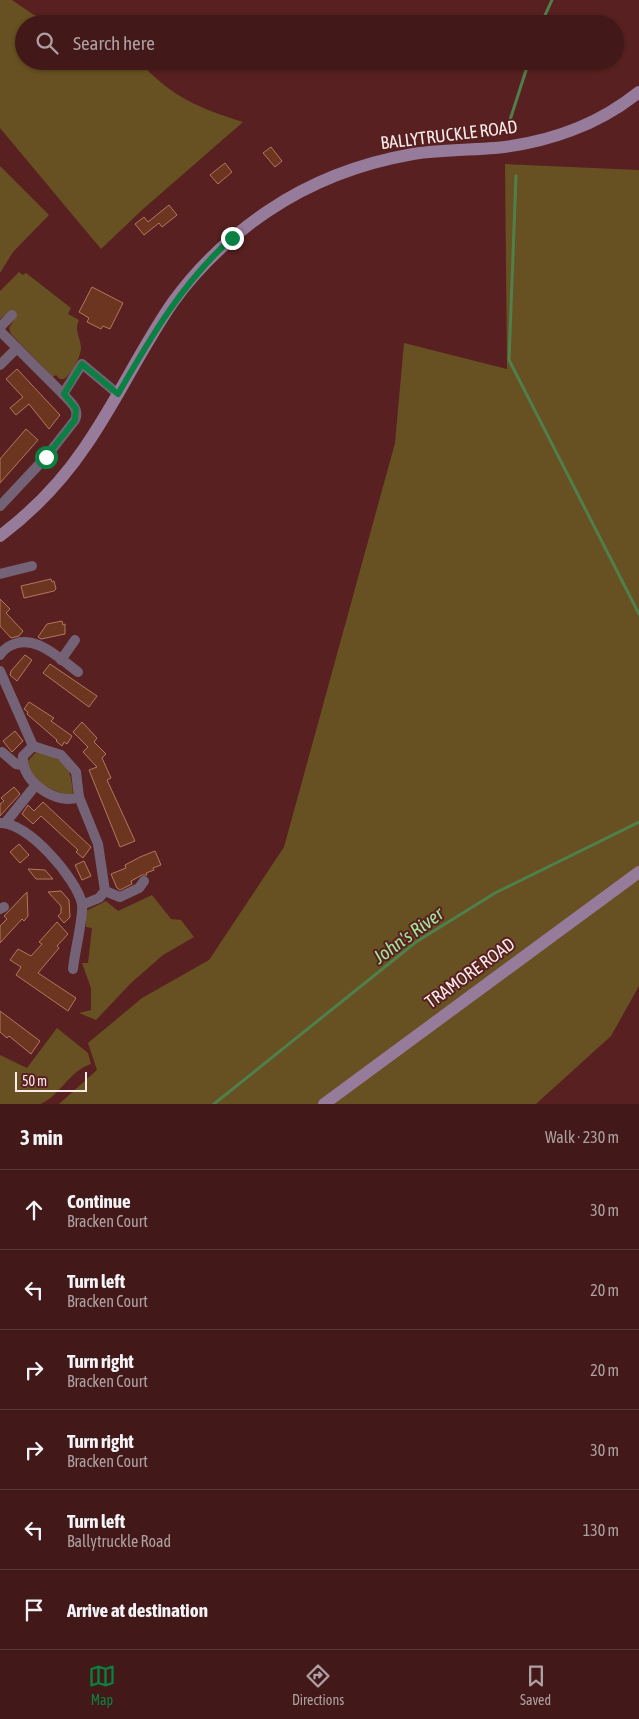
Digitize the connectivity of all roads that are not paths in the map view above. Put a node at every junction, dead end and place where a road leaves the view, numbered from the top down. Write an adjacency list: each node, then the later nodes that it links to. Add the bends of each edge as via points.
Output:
1 (639, 92): 7 (street, BALLYTRUCKLE ROAD, via 599,118 554,137 510,146 430,152 380,161 341,173 288,198 239,232 193,278 160,322)
2 (12, 315): 3 (street)
3 (0, 329): 4 (street)
4 (17, 348): 5 (street); 6 (street)
5 (0, 365)
6 (64, 394): 7 (street, via 82,364); 8 (street, via 76,409 75,420)
7 (118, 394): 9 (street, BALLYTRUCKLE ROAD, via 67,472 29,512)
8 (0, 506)
9 (0, 536)
10 (32, 566): 11 (street)
11 (0, 574)
12 (75, 640): 14 (street)
13 (0, 652): 14 (street, via 23,641 38,645)
14 (61, 660): 15 (street)
15 (78, 672)
16 (1, 674): 17 (street)
17 (33, 746): 19 (street, via 23,756); 21 (street, via 61,754 76,772)
18 (2, 752): 19 (street)
19 (22, 765): 20 (street)
20 (35, 786): 21 (street, via 66,799); 22 (street)
21 (79, 797): 25 (street, via 98,844)
22 (3, 823): 26 (street, via 27,832 57,863 74,885)
23 (639, 872): 28 (street, TRAMORE ROAD)
24 (144, 881): 25 (street, via 139,888 120,897)
25 (106, 891): 26 (street, via 99,898)
26 (82, 905): 27 (street)
27 (73, 969)
28 (324, 1104)

